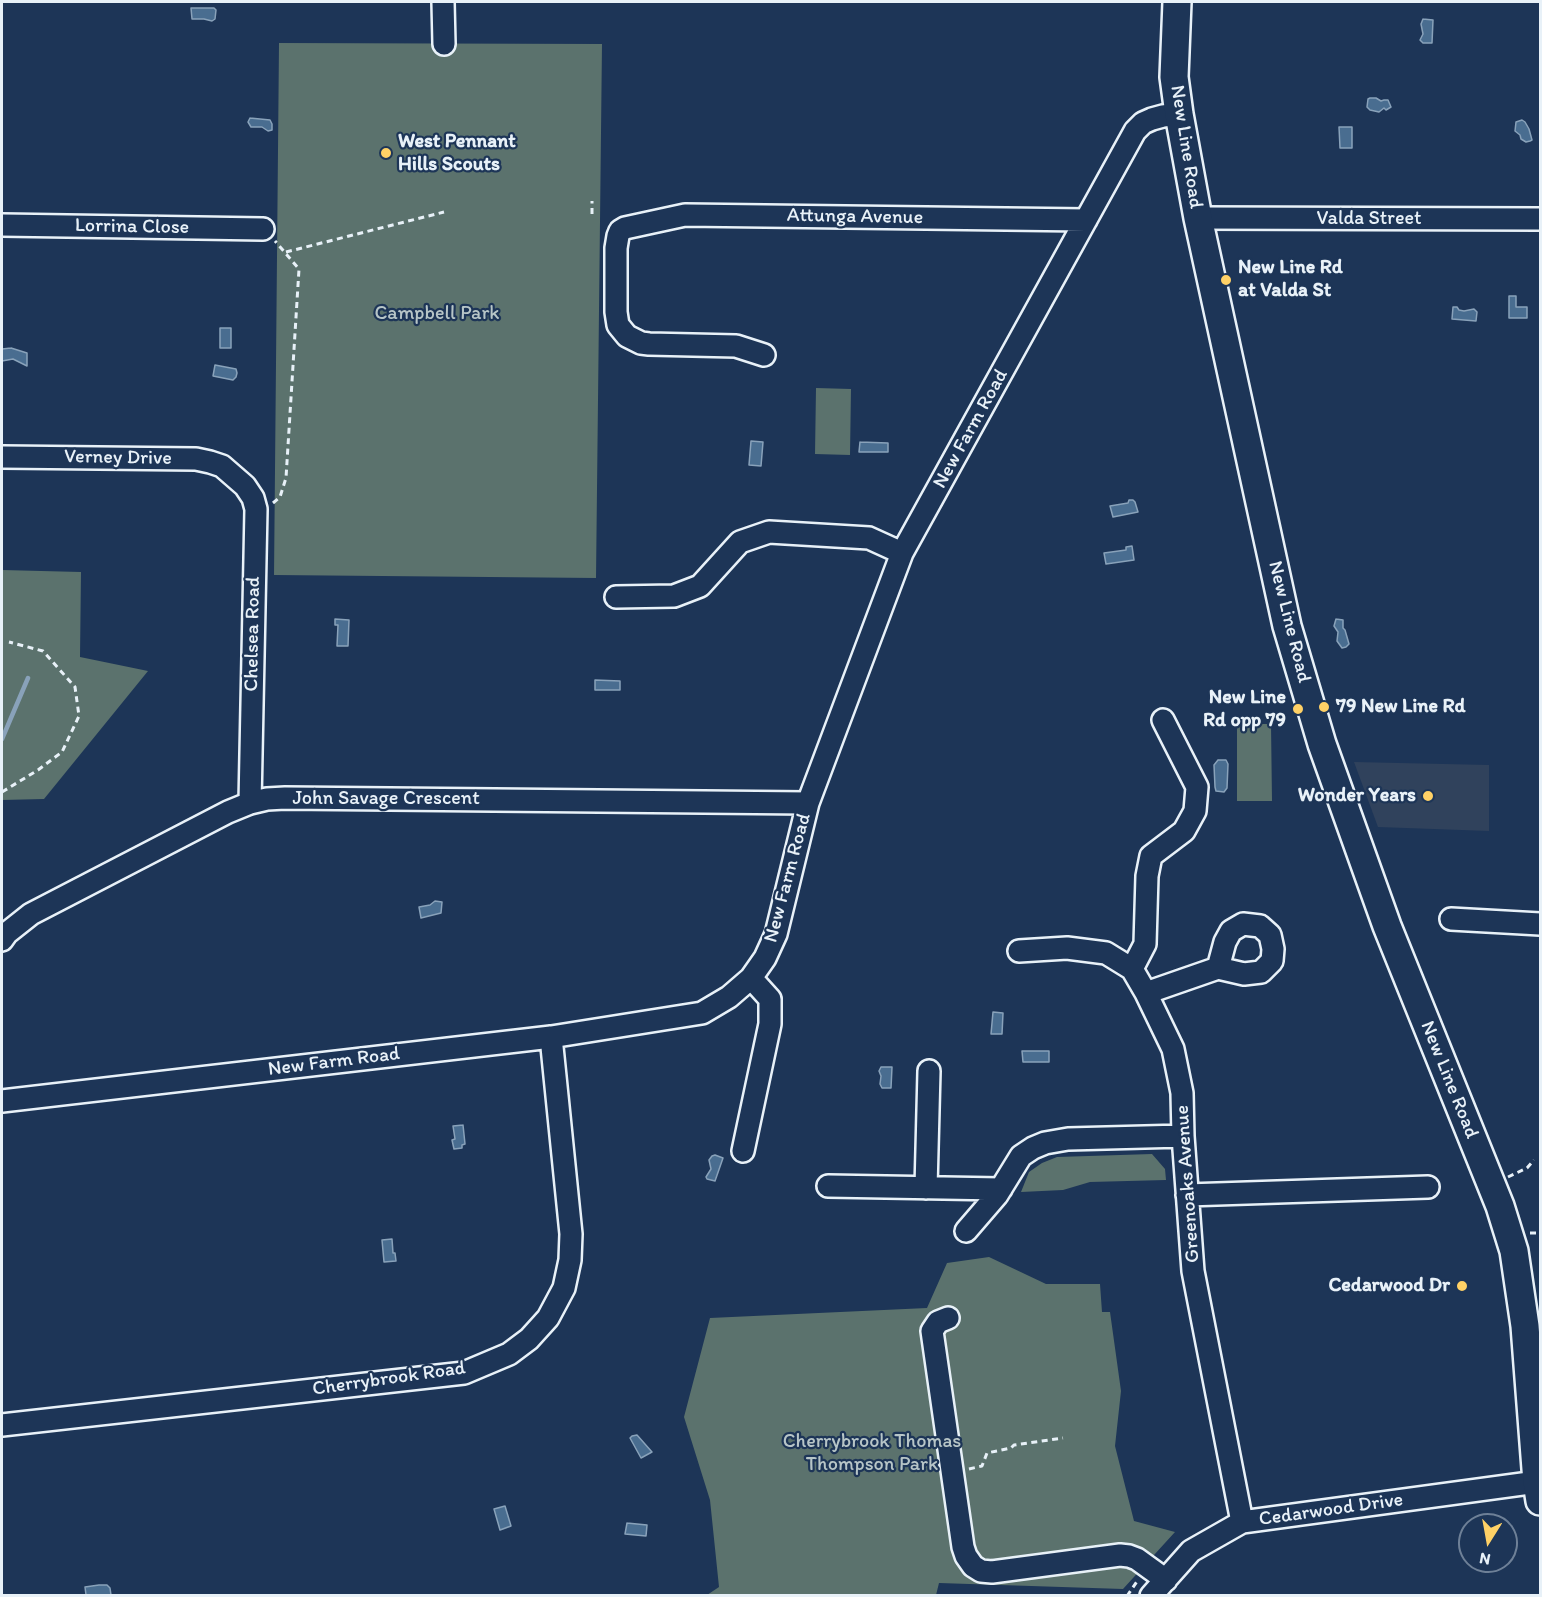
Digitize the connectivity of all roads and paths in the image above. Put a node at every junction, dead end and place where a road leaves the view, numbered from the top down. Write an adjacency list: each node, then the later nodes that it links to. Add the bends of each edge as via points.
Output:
1 (443, 2): 3 (street)
2 (1177, 2): 4 (main road, New Line Road, via 1174,76)
3 (444, 44)
4 (1179, 114): 8 (main road, New Line Road); 10 (street, New Farm Road, via 1152,119 1135,131)
5 (592, 201): 7 (path)
6 (444, 212): 13 (path)
7 (592, 214)
8 (1198, 218): 9 (street, Valda Street); 52 (main road, New Line Road, via 1287,626 1319,734 1387,926 1515,1251)
9 (1540, 219)
10 (1086, 220): 14 (street, Attunga Avenue, via 686,215 620,231 616,242 616,312 618,325 627,336 649,344 736,346); 18 (street, New Farm Road)
11 (2, 225): 12 (street, Lorrina Close)
12 (263, 229): 13 (path)
13 (285, 252): 17 (path, via 299,269 286,478 280,497 268,508)
14 (764, 355)
15 (2, 457): 16 (street, Verney Drive, via 196,459)
16 (232, 473): 17 (street, Chelsea Road, via 253,498)
17 (256, 509): 24 (street, Chelsea Road)
18 (902, 553): 19 (street, via 869,538 769,532 740,542 700,586 674,596); 23 (street, New Farm Road)
19 (616, 597)
20 (9, 642): 22 (path, via 42,651 75,687 79,716 62,752)
21 (1163, 720): 30 (street, via 1197,787 1195,810 1184,831 1151,856 1145,944)
22 (2, 792)
23 (808, 802): 24 (street, John Savage Crescent, via 285,798); 31 (street, New Farm Road, via 776,934)
24 (250, 803): 27 (street, John Savage Crescent, via 31,914)
25 (1451, 919): 26 (street)
26 (1540, 924)
27 (2, 940)
28 (1019, 951): 30 (street, Greenoaks Avenue, via 1067,948 1106,953)
29 (1218, 968): 32 (street)
30 (1132, 969): 32 (street, Greenoaks Avenue)
31 (751, 978): 33 (street, New Farm Road, via 702,1013); 37 (street, via 770,999 770,1024)
32 (1146, 993): 36 (street, Greenoaks Avenue, via 1173,1049 1182,1093)
33 (551, 1038): 35 (street, New Farm Road); 49 (street, Cherrybrook Road, via 571,1234 570,1260 564,1288 548,1318 509,1354 464,1373)
34 (929, 1071): 42 (street)
35 (2, 1101)
36 (1183, 1136): 43 (street, via 1046,1143 1020,1156); 44 (street, Greenoaks Avenue)
37 (743, 1151)
38 (1534, 1160): 39 (path)
39 (1506, 1178)
40 (828, 1186): 42 (street)
41 (1428, 1187): 44 (street)
42 (926, 1188): 43 (street)
43 (1000, 1190): 45 (street)
44 (1187, 1195): 53 (street, Greenoaks Avenue, via 1193,1271)
45 (966, 1231)
46 (1525, 1232): 47 (path)
47 (1540, 1233)
48 (948, 1318): 54 (street, via 938,1322 932,1331 963,1547 973,1566 992,1572 1120,1555 1137,1559)
49 (2, 1425)
50 (1063, 1438): 51 (path, via 1014,1445 987,1453)
51 (985, 1458)
52 (1539, 1492): 53 (street, Cedarwood Drive)
53 (1242, 1522): 54 (street, Cedarwood Drive, via 1191,1551)
54 (1166, 1580): 55 (street, Cedarwood Drive)
55 (1151, 1596)

